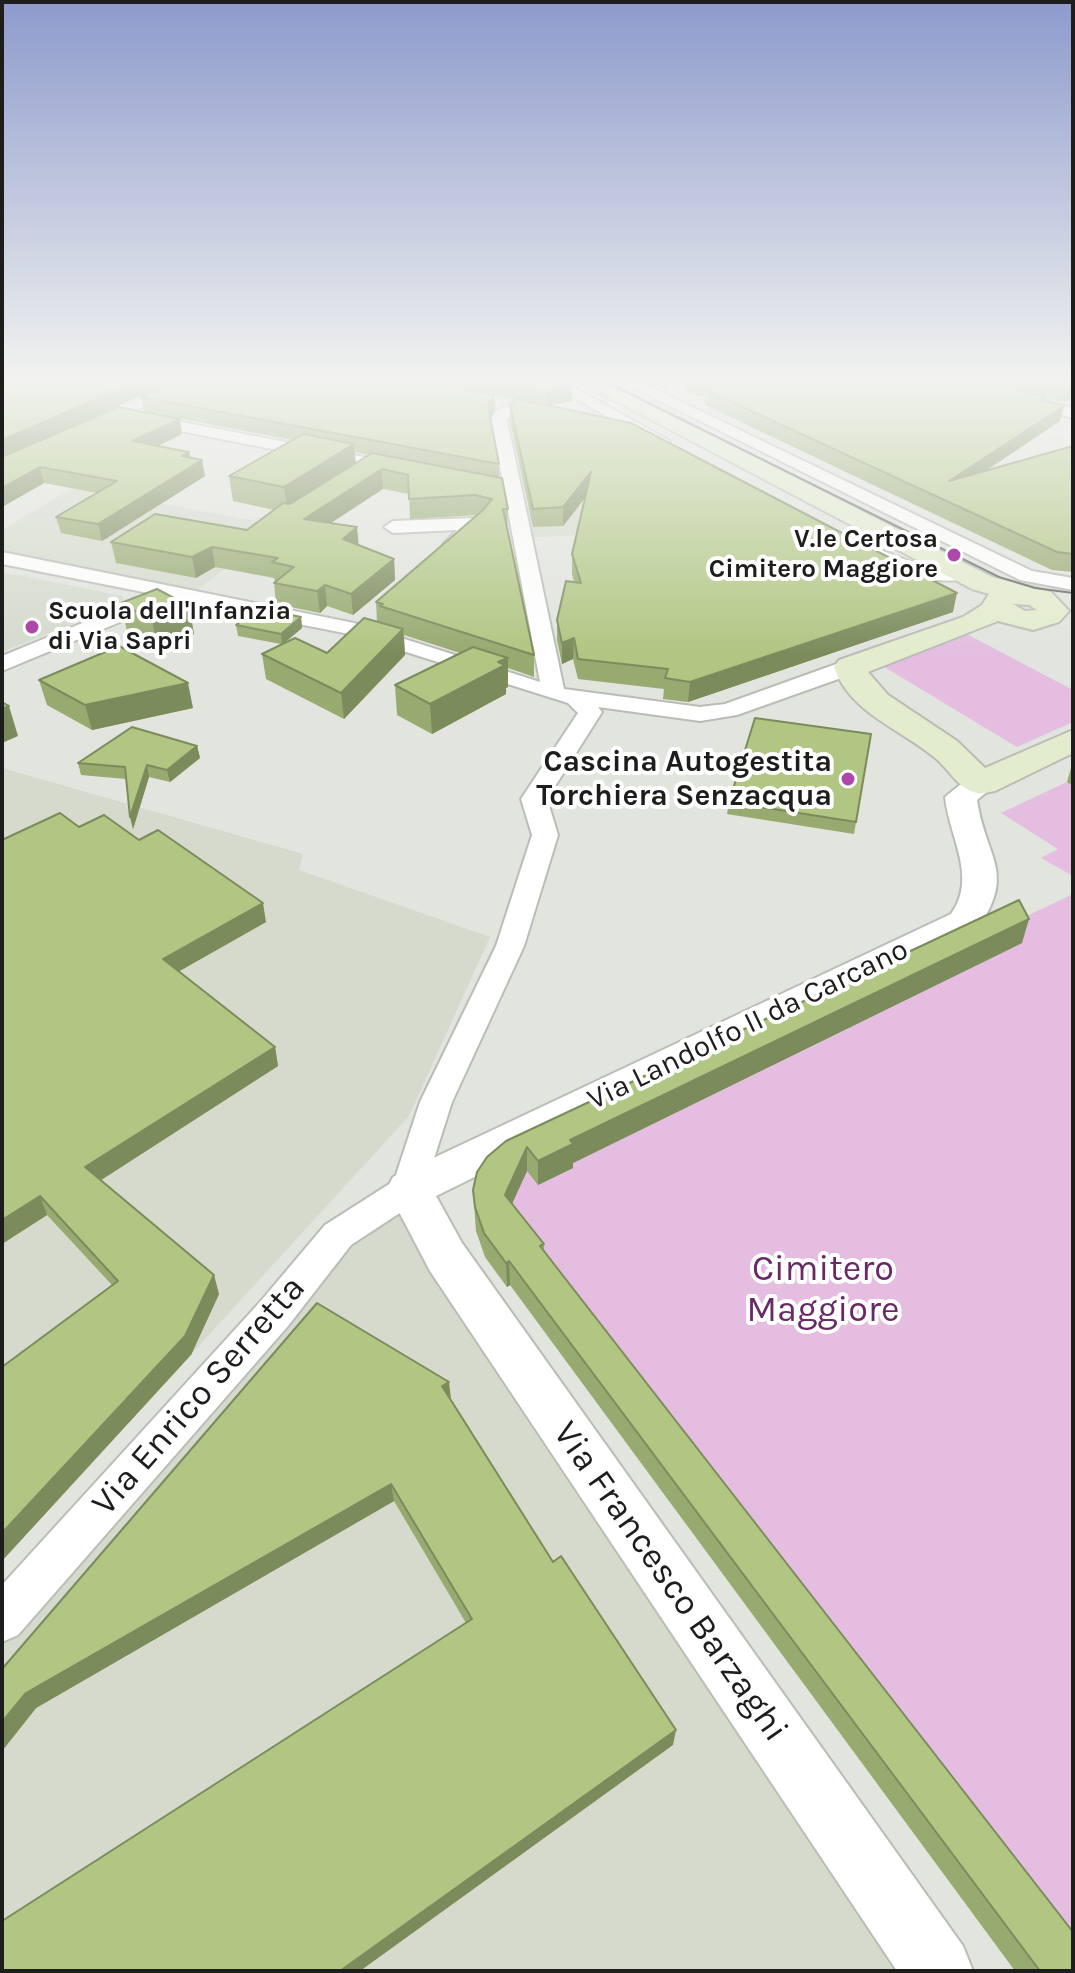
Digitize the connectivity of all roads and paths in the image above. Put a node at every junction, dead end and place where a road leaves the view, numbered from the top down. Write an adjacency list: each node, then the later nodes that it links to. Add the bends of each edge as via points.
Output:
1 (409, 471): 5 (street)
2 (511, 471): 7 (street)
3 (762, 471): 14 (main road)
4 (812, 471): 12 (street, via 1027,576)
5 (418, 473)
6 (455, 480): 7 (street)
7 (513, 482): 19 (street)
8 (393, 527): 11 (street, via 476,524)
9 (865, 547): 14 (street, via 906,569 951,576)
10 (2, 558): 13 (street)
11 (432, 562)
12 (1073, 586): 14 (main road)
13 (175, 592): 16 (street); 17 (street)
14 (1005, 597): 18 (main road, via 983,631 967,641)
15 (372, 614): 16 (street)
16 (354, 629): 19 (street)
17 (2, 664)
18 (854, 676): 19 (street, via 715,713); 21 (main road, via 866,696 948,749)
19 (564, 696): 22 (street, via 590,712 534,799 545,835 510,946 436,1102)
20 (1073, 740): 21 (main road)
21 (972, 788): 22 (street, Via Landolfo II da Carcano, via 961,803 981,872 981,895 964,922)
22 (409, 1189): 23 (street, Via Enrico Serretta, via 338,1235); 24 (street, Via Francesco Barzaghi, via 446,1257)
23 (2, 1619)
24 (938, 1971)

